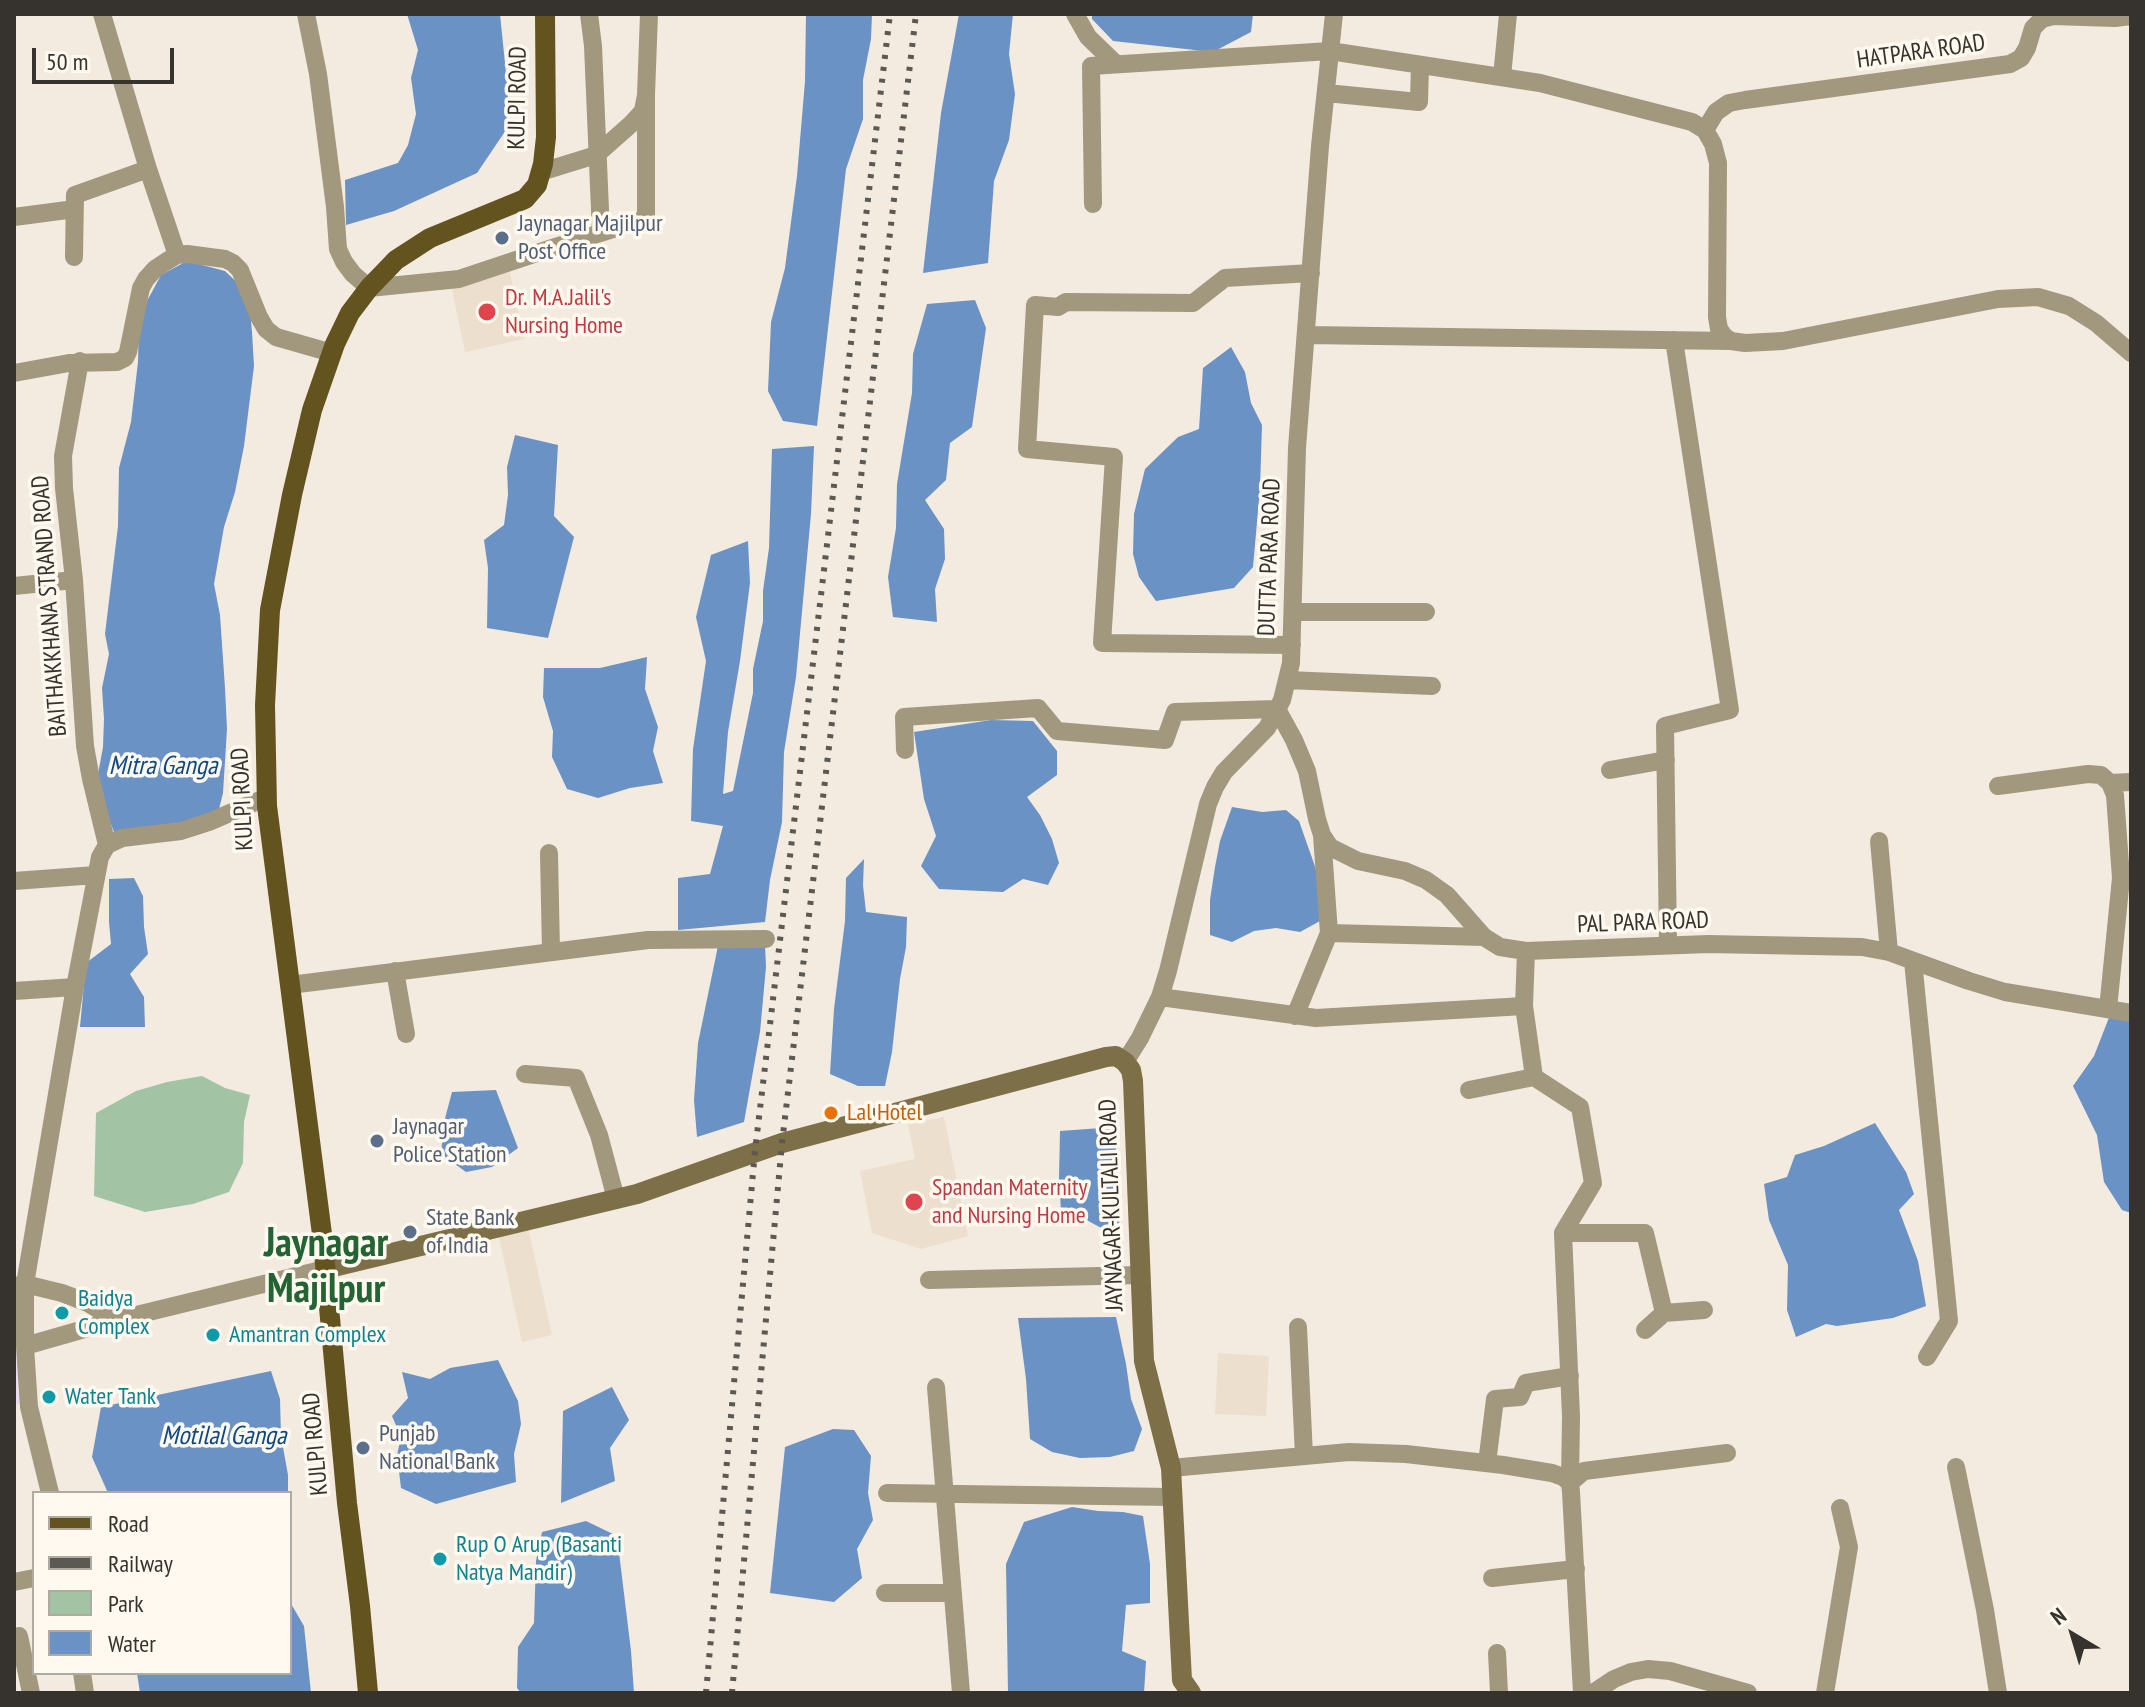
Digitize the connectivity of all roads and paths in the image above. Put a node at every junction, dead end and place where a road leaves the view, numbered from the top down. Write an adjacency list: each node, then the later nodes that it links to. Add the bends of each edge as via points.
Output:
1 (102, 14): 18 (street)
2 (306, 14): 27 (street, via 338,249)
3 (545, 14): 19 (main road, KULPI ROAD, via 546,137)
4 (589, 14): 17 (street)
5 (649, 14): 15 (street)
6 (1075, 14): 11 (street, via 1088,37)
7 (1334, 14): 10 (street, DUTTA PARA ROAD)
8 (1508, 14): 13 (street)
9 (2120, 16): 16 (street, HATPARA ROAD, via 2042,19 2021,58 2010,64 1729,103)
10 (1330, 51): 11 (street); 12 (street); 14 (street, DUTTA PARA ROAD)
11 (1116, 64): 20 (street, via 1091,66)
12 (1420, 65): 13 (street); 14 (street, via 1419,102)
13 (1502, 77): 16 (street, via 1677,118)
14 (1326, 93): 26 (street, DUTTA PARA ROAD)
15 (646, 95): 17 (street, via 643,111); 23 (street, via 646,219)
16 (1705, 130): 30 (street, via 1718,163 1717,317 1719,329)
17 (596, 155): 19 (street); 23 (street)
18 (148, 169): 21 (street, via 75,195); 24 (street)
19 (541, 172): 27 (main road, KULPI ROAD, via 525,199 430,238 396,260)
20 (1093, 204)
21 (75, 209): 22 (street); 25 (street)
22 (14, 217)
23 (601, 233): 27 (street, via 459,279)
24 (177, 255): 31 (street, via 233,263 266,329 276,337); 33 (street, via 155,269 141,288 125,358)
25 (74, 257)
26 (1311, 273): 28 (street, DUTTA PARA ROAD); 39 (street, via 1225,278 1193,303 1035,305 1027,449 1114,457 1102,643)
27 (369, 288): 31 (main road, KULPI ROAD, via 350,313)
28 (1306, 335): 29 (street); 37 (street, DUTTA PARA ROAD)
29 (1674, 340): 30 (street); 44 (street, via 1730,710 1665,726)
30 (1731, 341): 32 (street, via 1783,341 1998,299 2038,297 2069,306)
31 (332, 353): 49 (main road, KULPI ROAD, via 312,410 270,610)
32 (2131, 353)
33 (80, 361): 34 (street); 35 (street, BAITHAKKHANA STRAND ROAD, via 63,456)
34 (14, 373)
35 (74, 580): 36 (street); 52 (street, BAITHAKKHANA STRAND ROAD, via 85,746)
36 (14, 586)
37 (1293, 612): 38 (street); 39 (street, DUTTA PARA ROAD)
38 (1426, 612)
39 (1292, 645): 40 (street, DUTTA PARA ROAD)
40 (1287, 680): 41 (street); 42 (street, DUTTA PARA ROAD)
41 (1432, 686)
42 (1277, 709): 43 (street, via 1175,712 1165,740 1057,731 1038,708 904,717); 50 (street, via 1307,771); 68 (street, DUTTA PARA ROAD, via 1267,728 1224,772 1208,804)
43 (905, 750)
44 (1666, 760): 45 (street); 59 (street)
45 (1610, 770)
46 (2131, 782): 47 (street)
47 (2110, 783): 48 (street, via 2088,774); 70 (street, via 2121,878)
48 (1998, 786)
49 (267, 797): 52 (street, via 195,826); 65 (main road, KULPI ROAD)
50 (1322, 835): 56 (street); 57 (street, PAL PARA ROAD, via 1345,856 1426,880 1447,895)
51 (1879, 841): 62 (street)
52 (107, 845): 54 (street)
53 (549, 853): 61 (street)
54 (96, 875): 55 (street); 66 (street)
55 (14, 881)
56 (1329, 933): 57 (street); 72 (street)
57 (1484, 937): 60 (street, PAL PARA ROAD, via 1500,947)
58 (766, 939): 61 (street, via 648,940)
59 (1668, 945): 60 (street, PAL PARA ROAD); 62 (street, PAL PARA ROAD, via 1862,947)
60 (1526, 951): 69 (street)
61 (551, 952): 64 (street)
62 (1889, 952): 63 (street, PAL PARA ROAD)
63 (1913, 961): 70 (street, PAL PARA ROAD, via 2005,992); 90 (street, via 1949,1321)
64 (395, 971): 65 (street); 73 (street)
65 (290, 985): 80 (main road, KULPI ROAD)
66 (75, 987): 67 (street); 83 (street)
67 (14, 991)
68 (1160, 997): 72 (street); 74 (street, DUTTA PARA ROAD)
69 (1524, 1006): 72 (street); 76 (street)
70 (2108, 1009): 71 (street, PAL PARA ROAD)
71 (2131, 1013)
72 (1295, 1016)
73 (406, 1034)
74 (1125, 1062): 78 (main road, via 1106,1057 782,1143); 81 (main road, JAYNAGAR-KULTALI ROAD, via 1133,1081)
75 (525, 1074): 78 (street, via 576,1078)
76 (1534, 1077): 77 (street); 79 (street, via 1580,1107 1593,1183)
77 (1469, 1090)
78 (616, 1199): 80 (main road)
79 (1563, 1233): 85 (street, via 1645,1233); 91 (street)
80 (325, 1269): 86 (street); 112 (main road, KULPI ROAD)
81 (1141, 1275): 82 (street); 97 (main road, JAYNAGAR-KULTALI ROAD, via 1144,1361)
82 (929, 1280)
83 (20, 1285): 86 (street, via 62,1293); 89 (street)
84 (1704, 1310): 85 (street)
85 (1664, 1313): 88 (street)
86 (116, 1320): 89 (street)
87 (1298, 1327): 94 (street)
88 (1645, 1330)
89 (25, 1346): 99 (street, via 29,1407)
90 (1927, 1357)
91 (1570, 1376): 95 (street, via 1526,1383 1520,1397 1495,1399); 98 (street)
92 (936, 1387): 101 (street)
93 (1727, 1453): 98 (street, via 1584,1471)
94 (1304, 1456): 95 (street, via 1406,1454); 97 (street)
95 (1487, 1463): 98 (street, via 1552,1473)
96 (1956, 1467): 119 (street)
97 (1171, 1468): 102 (main road, JAYNAGAR-KULTALI ROAD)
98 (1570, 1483): 104 (street)
99 (50, 1491)
100 (887, 1493): 101 (street)
101 (945, 1494): 102 (street); 107 (street)
102 (1172, 1497): 110 (main road, JAYNAGAR-KULTALI ROAD)
103 (1840, 1508): 118 (street, via 1849,1547)
104 (1576, 1569): 105 (street); 115 (street)
105 (1492, 1578)
106 (885, 1593): 107 (street)
107 (953, 1593): 113 (street)
108 (22, 1635): 111 (street)
109 (1497, 1653): 114 (street)
110 (1183, 1689)
111 (31, 1693)
112 (368, 1693)
113 (961, 1693)
114 (1499, 1693)
115 (1582, 1693)
116 (1593, 1693): 117 (street, via 1614,1679 1648,1669)
117 (1748, 1693)
118 (1825, 1693)
119 (1998, 1693)

